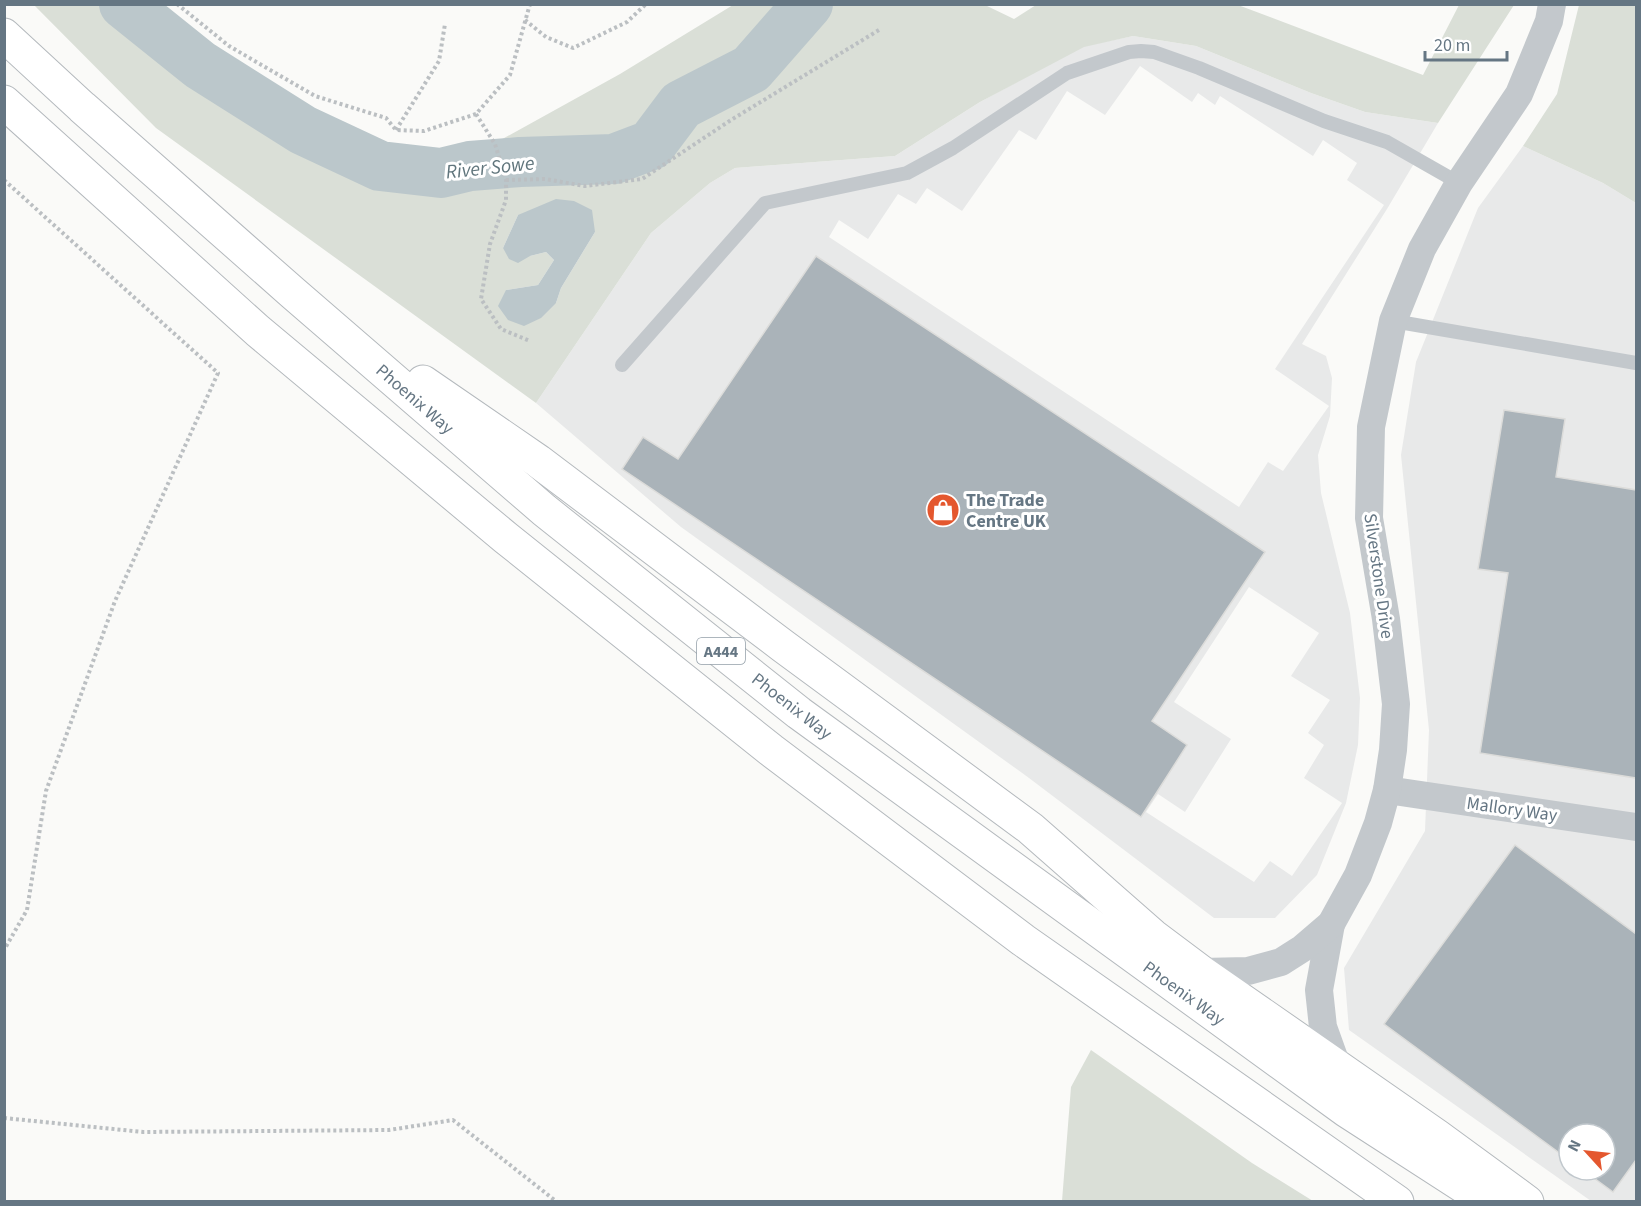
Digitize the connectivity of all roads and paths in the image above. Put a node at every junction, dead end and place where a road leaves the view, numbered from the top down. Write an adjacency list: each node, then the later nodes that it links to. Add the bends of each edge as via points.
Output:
1 (177, 4): 11 (path, via 229,46 315,96 386,118)
2 (530, 4): 5 (path)
3 (646, 4): 5 (path, via 627,22 573,48 546,37)
4 (1552, 4): 14 (street, Silverstone Drive, via 1549,21 1518,94)
5 (525, 20): 10 (path, via 510,75)
6 (445, 24): 11 (path, via 439,61)
7 (879, 30): 13 (path, via 642,179 585,186 545,179)
8 (4, 35): 15 (highway, Phoenix Way / A444)
9 (4, 102): 28 (highway, A444, via 258,331 506,538 771,750 1023,940)
10 (476, 114): 11 (path, via 424,131); 13 (path, via 495,144)
11 (396, 130)
12 (4, 180): 23 (path, via 218,374 115,601 46,791 27,910)
13 (506, 180): 17 (path, via 506,200 490,244 481,299 501,329)
14 (1459, 183): 16 (street, Silverstone Drive, via 1422,249); 19 (lane, via 1388,142 1154,52 1129,52 1066,72 952,148 907,173 765,203)
15 (293, 293): 24 (highway, via 538,461 1030,828 1153,936); 29 (highway, Phoenix Way / A444, via 544,510 799,712 1347,1111)
16 (1393, 321): 18 (lane); 20 (street, Silverstone Drive, via 1371,427 1369,518 1396,704)
17 (530, 341)
18 (1636, 363)
19 (622, 365)
20 (1387, 790): 21 (street, Mallory Way); 22 (street, Silverstone Drive, via 1358,875)
21 (1636, 827)
22 (1331, 924): 24 (street, Silverstone Drive, via 1281,962 1248,971); 25 (street, via 1319,990 1323,1026)
23 (4, 950)
24 (1201, 972): 25 (highway)
25 (1337, 1066): 30 (highway)
26 (4, 1118): 27 (path, via 143,1132 389,1130 453,1120)
27 (557, 1202)
28 (1397, 1202)
29 (1488, 1202)
30 (1527, 1202)

